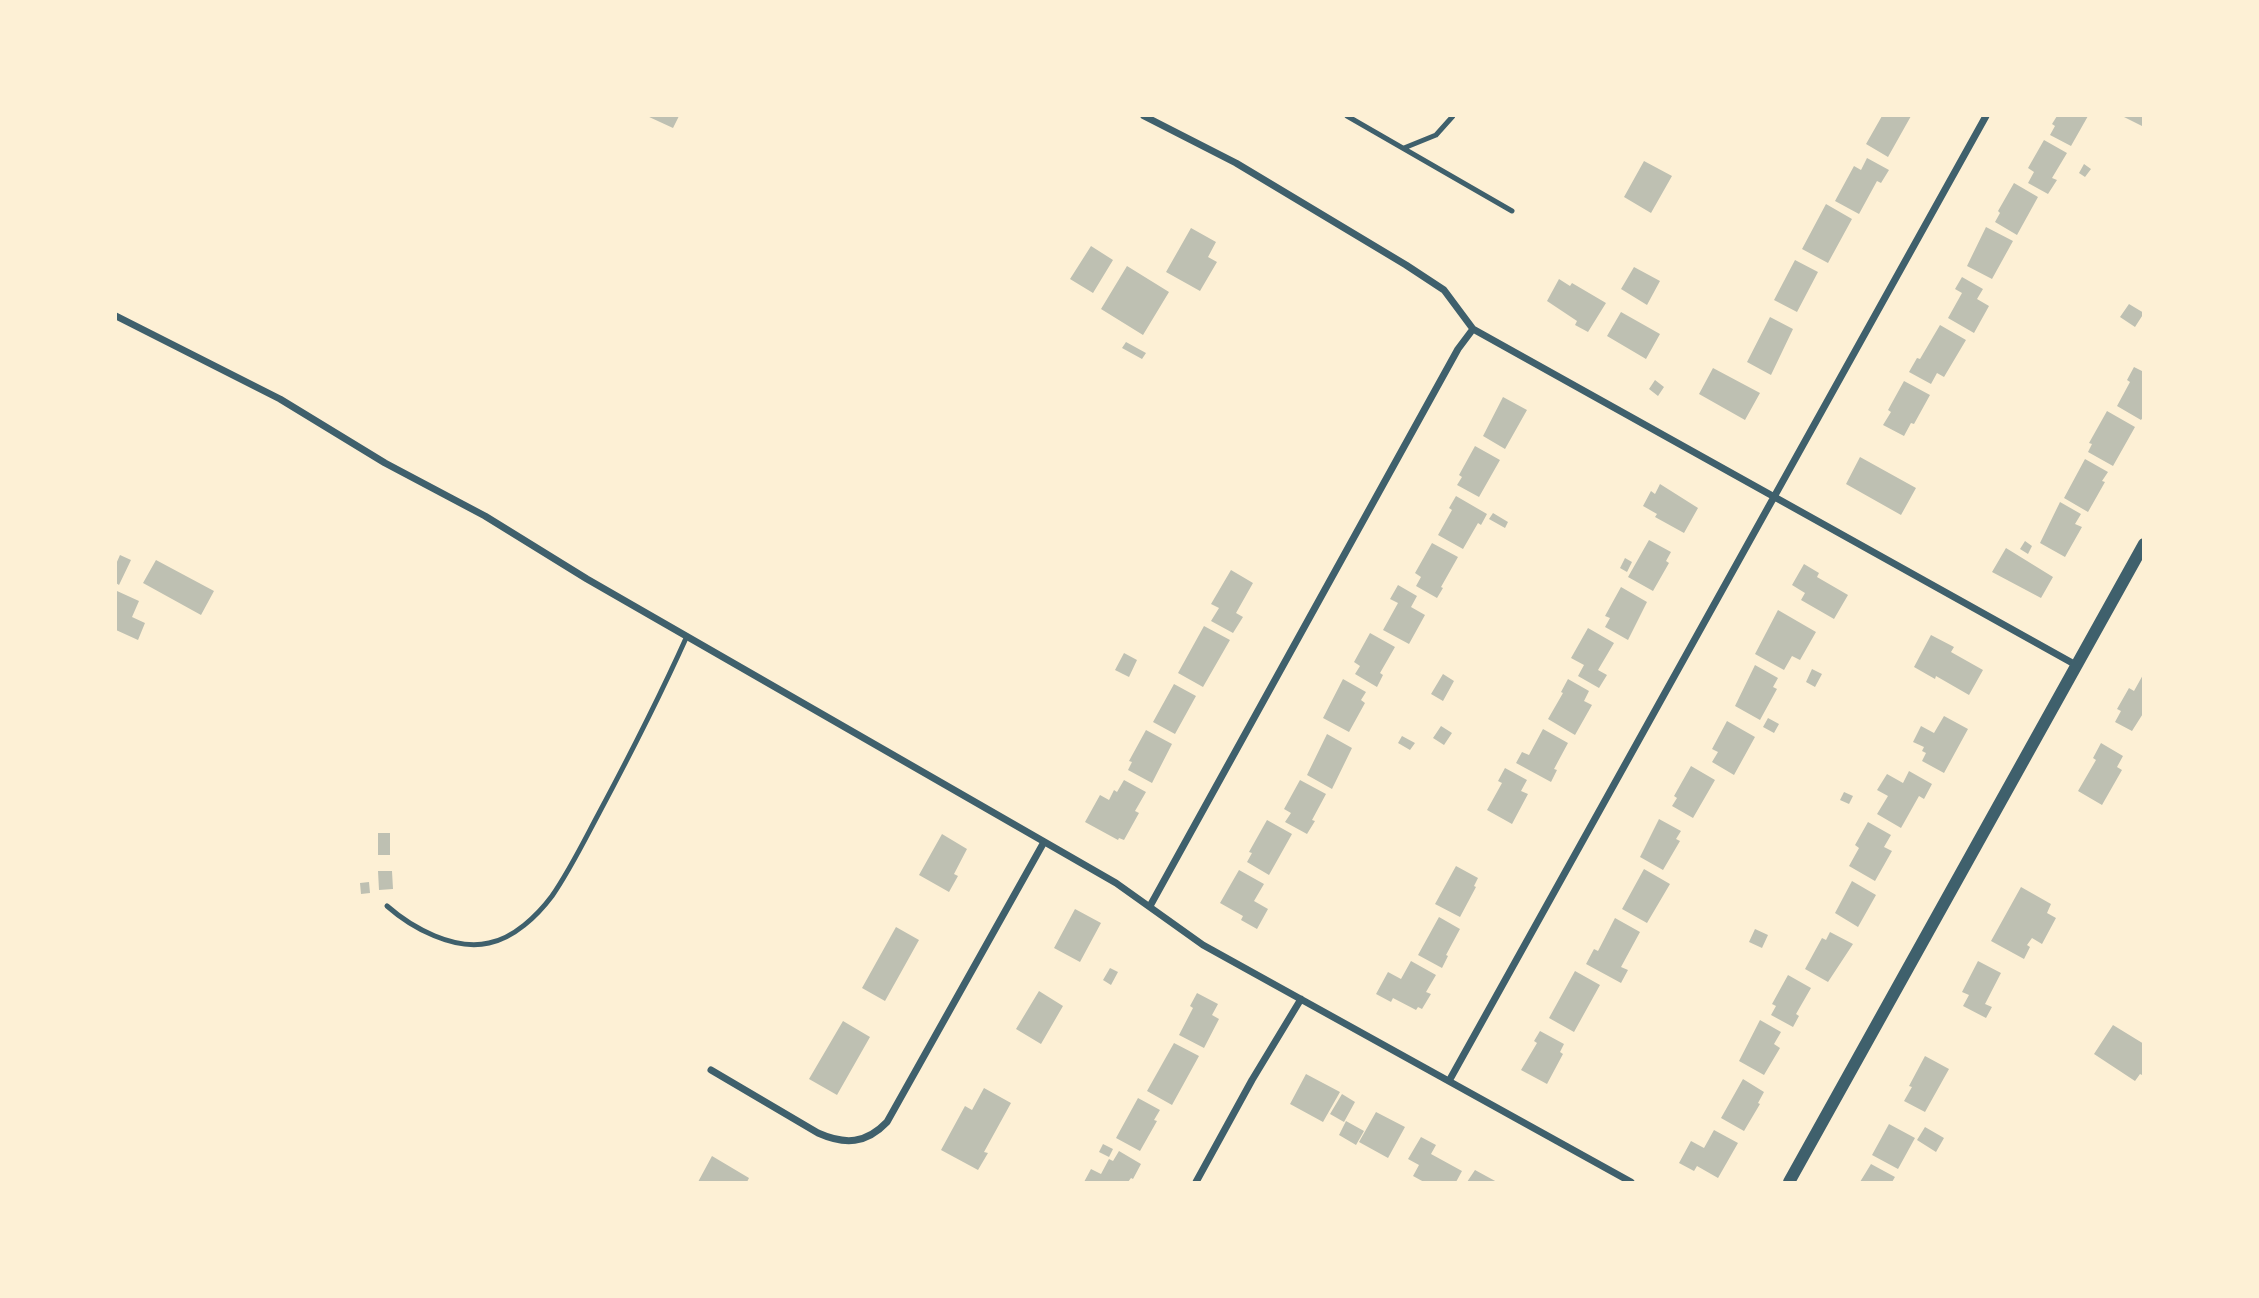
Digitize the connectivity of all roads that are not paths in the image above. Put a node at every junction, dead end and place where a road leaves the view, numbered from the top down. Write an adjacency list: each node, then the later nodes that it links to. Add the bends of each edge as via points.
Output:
1 (1144, 116): 8 (street, via 1236,163 1406,265 1444,290)
2 (1347, 116): 5 (lane)
3 (1453, 116): 5 (lane, via 1436,135)
4 (1986, 116): 9 (street)
5 (1404, 148): 6 (lane)
6 (1512, 211)
7 (116, 316): 11 (street, via 280,399)
8 (1473, 329): 9 (street); 15 (street)
9 (1774, 496): 12 (street); 18 (street)
10 (2144, 544): 12 (street)
11 (687, 636): 13 (street); 14 (lane, via 575,858 551,897 528,922 498,940 471,945 438,937)
12 (2076, 665): 21 (street)
13 (1044, 842): 15 (street); 17 (street, via 877,1133 857,1141 836,1141)
14 (387, 906)
15 (1150, 906): 16 (street, via 1203,945)
16 (1301, 999): 18 (street); 19 (street)
17 (711, 1070)
18 (1449, 1081): 20 (street)
19 (1196, 1182)
20 (1631, 1182)
21 (1788, 1182)

